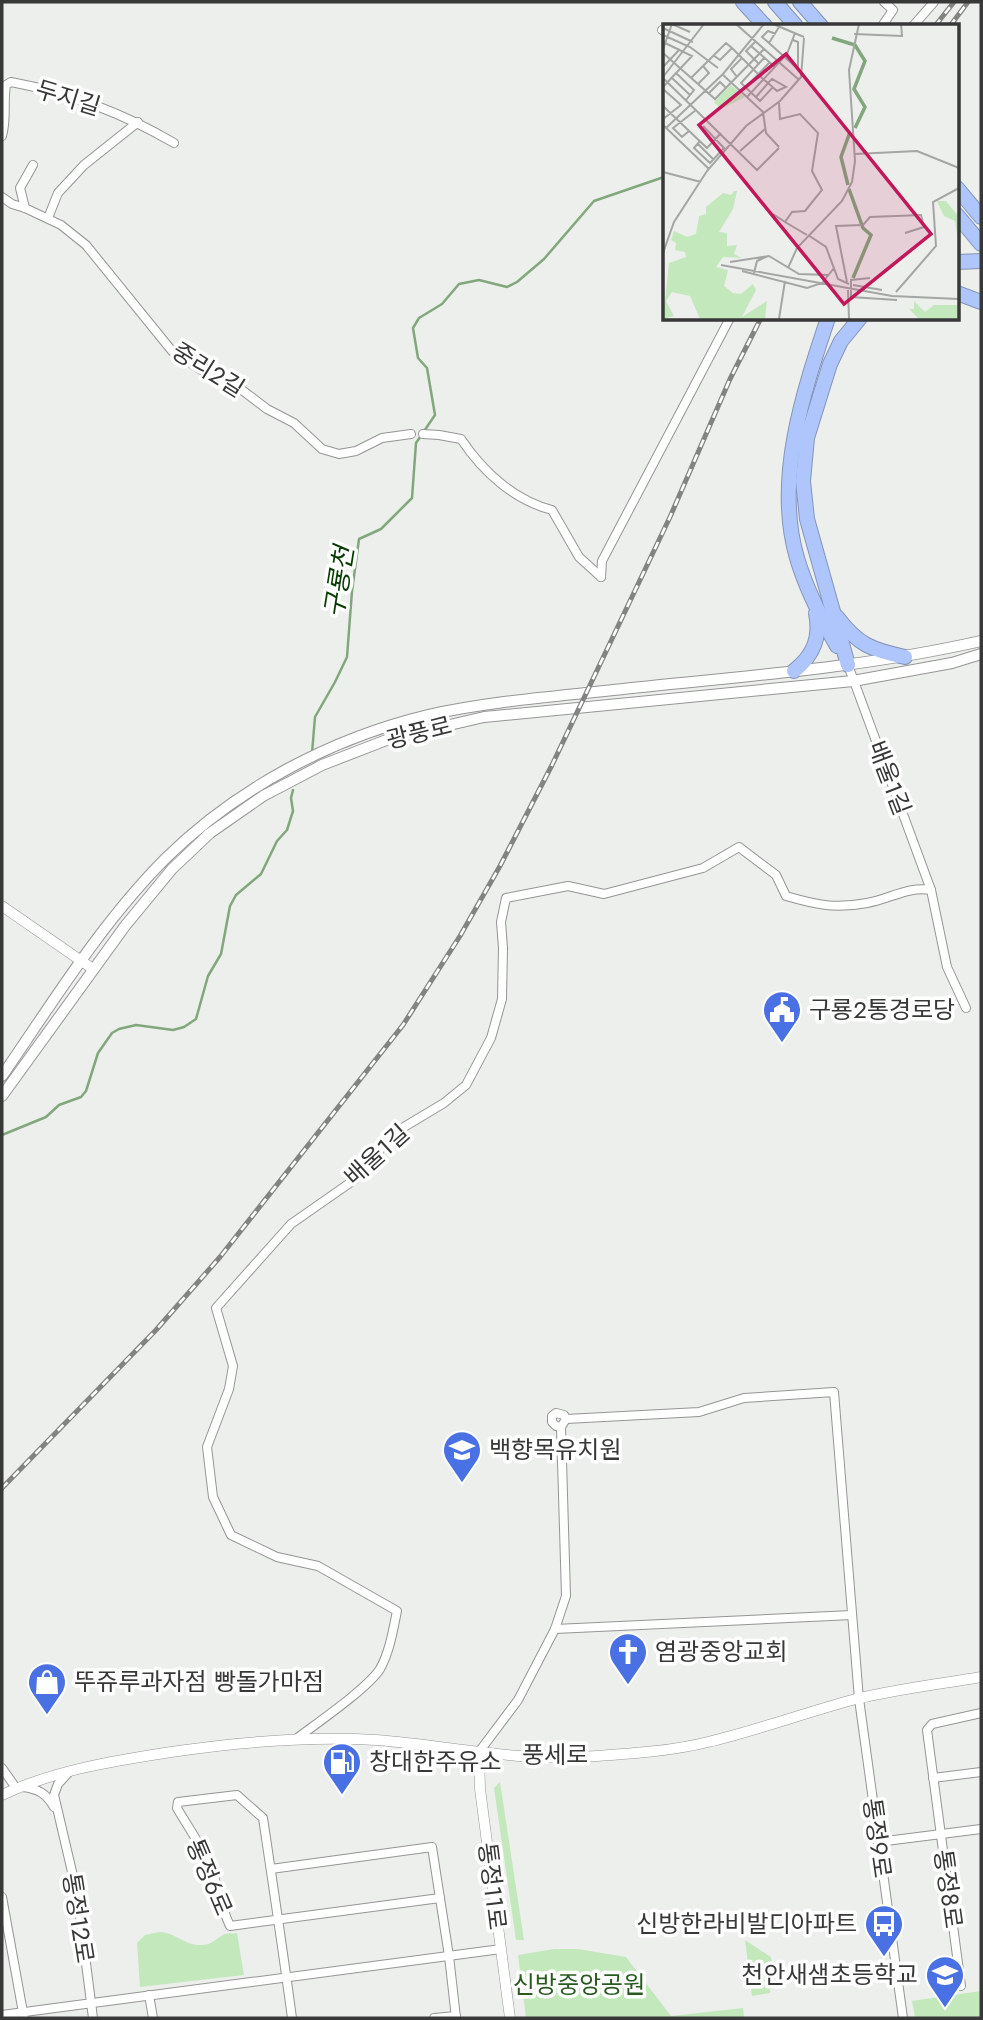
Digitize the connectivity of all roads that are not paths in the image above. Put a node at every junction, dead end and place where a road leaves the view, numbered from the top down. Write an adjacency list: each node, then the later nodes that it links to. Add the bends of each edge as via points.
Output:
1 (743, 2): 7 (highway)
2 (754, 2): 8 (highway)
3 (775, 2): 9 (highway)
4 (884, 2): 11 (street, via 893,10)
5 (934, 2): 12 (street)
6 (803, 5): 10 (highway)
7 (763, 24)
8 (773, 24)
9 (794, 24)
10 (819, 24)
11 (883, 24)
12 (915, 24)
13 (138, 122): 14 (street, 두지길, via 60,92 11,82 6,85 3,102); 15 (street, 두지길); 26 (street, 두지길, via 84,165 58,193)
14 (2, 136)
15 (174, 143)
16 (33, 164): 22 (street, via 20,188)
17 (958, 180): 20 (highway)
18 (958, 189): 25 (highway)
19 (2, 197): 21 (street, 중리2길)
20 (981, 203)
21 (12, 204): 22 (street, 중리2길); 23 (street)
22 (25, 208): 26 (street, 중리2길)
23 (2, 210)
24 (958, 216): 27 (highway)
25 (981, 217)
26 (48, 218): 39 (street, 중리2길, via 86,245 172,351 294,423 322,449 347,453 382,438)
27 (981, 244)
28 (981, 261): 29 (highway)
29 (958, 262)
30 (958, 288): 32 (highway)
31 (958, 293): 33 (highway)
32 (981, 293)
33 (981, 302)
34 (729, 320): 40 (street, via 602,561 601,577 579,557 552,510 516,495 482,466 461,439)
35 (827, 320): 38 (highway)
36 (840, 320): 38 (highway)
37 (858, 320): 42 (highway, via 830,364 804,461 805,512)
38 (817, 357): 41 (highway, via 789,484 797,557)
39 (411, 434)
40 (423, 434)
41 (811, 594): 46 (highway); 47 (highway, via 816,641)
42 (833, 612): 45 (highway, via 862,644); 46 (highway)
43 (981, 641): 45 (main road, 광풍로)
44 (981, 654): 48 (main road, 광풍로)
45 (905, 657): 46 (main road, 광풍로)
46 (848, 665): 47 (main road, 광풍로); 48 (street, 배울1길)
47 (794, 671): 51 (main road, 광풍로, via 491,703 408,721 352,740 274,777 205,824 166,858)
48 (853, 681): 49 (street, 배울1길); 52 (main road, 광풍로, via 484,717 388,739 322,765 263,796 210,833 172,869)
49 (931, 890): 53 (street, 배울1길, via 947,967); 61 (street, 배울1길, via 917,888 869,903 827,907 786,896 776,875 739,847 703,868 604,894 568,886 506,898 500,922 502,999 491,1038 467,1085 394,1133 354,1180 290,1224 216,1308 233,1366 207,1447 214,1497 231,1535 277,1557 318,1566 397,1611 379,1671)
50 (2, 906): 51 (street)
51 (82, 962): 52 (street); 54 (main road, 광풍로)
52 (93, 969): 55 (main road, 광풍로)
53 (967, 1008)
54 (2, 1076)
55 (2, 1096)
56 (852, 1615): 57 (street); 57 (street, 통정9로, via 834,1392 744,1398 699,1412 564,1423 566,1596); 59 (street, 통정9로)
57 (555, 1629): 62 (street, via 518,1700)
58 (981, 1677): 59 (street, 풍세로)
59 (859, 1699): 62 (street, 풍세로, via 707,1742 665,1749 580,1757); 72 (street, 통정9로)
60 (981, 1713): 66 (street, 통정8로, via 929,1727)
61 (296, 1739): 62 (street, 풍세로, via 377,1741); 64 (street, 풍세로, via 236,1743)
62 (478, 1752): 77 (street, 통정11로)
63 (2, 1768): 67 (street)
64 (70, 1771): 67 (street, 풍세로); 69 (street, 통정12로, via 54,1795)
65 (981, 1772): 66 (street)
66 (933, 1778): 71 (street, 통정8로)
67 (18, 1787): 68 (street, 풍세로); 69 (street, via 46,1795)
68 (2, 1795)
69 (60, 1819): 82 (street, 통정12로)
70 (981, 1829): 71 (street, 통정8로)
71 (940, 1834): 72 (street, 통정8로); 80 (street, 통정8로)
72 (878, 1842): 91 (street, 통정9로)
73 (271, 1870): 75 (street, via 432,1847); 76 (street, 통정6로); 76 (street, 통정6로, via 263,1818 237,1795 178,1802 177,1808 213,1873 230,1926)
74 (2, 1897): 84 (street)
75 (440, 1898): 76 (street, 통정6로); 78 (street)
76 (278, 1922): 79 (street, 통정6로)
77 (500, 1949): 78 (street); 90 (street, 통정11로)
78 (449, 1956): 79 (street); 85 (street)
79 (287, 1979): 81 (street); 88 (street, 통정6로)
80 (961, 1986)
81 (149, 1995): 82 (street); 87 (street)
82 (91, 2003): 84 (street); 86 (street, 통정12로)
83 (2, 2015): 84 (street)
84 (24, 2015)
85 (456, 2017): 89 (street)
86 (93, 2018)
87 (153, 2018)
88 (292, 2018)
89 (435, 2018)
90 (510, 2018)
91 (903, 2018)

